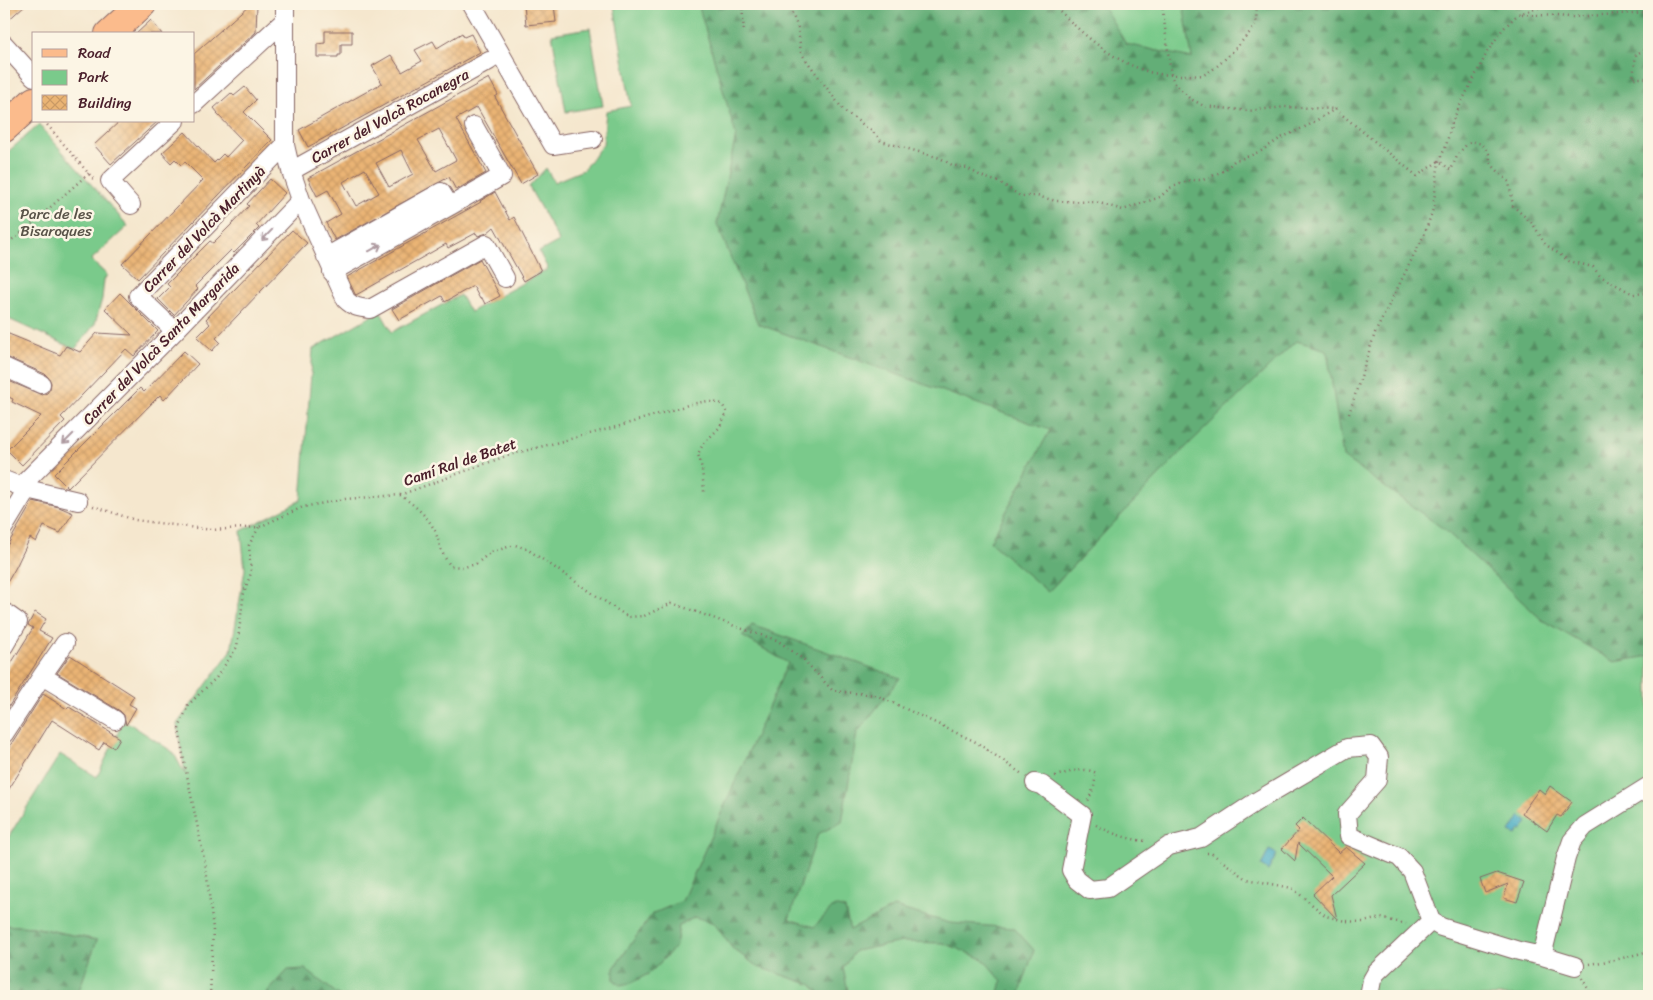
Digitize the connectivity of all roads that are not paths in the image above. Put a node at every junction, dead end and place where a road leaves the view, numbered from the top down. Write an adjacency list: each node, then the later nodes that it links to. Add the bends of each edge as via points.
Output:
1 (142, 4): 4 (main road)
2 (472, 4): 13 (street, via 553,145)
3 (285, 12): 9 (street); 14 (street)
4 (111, 32)
5 (4, 44): 7 (street)
6 (489, 60): 15 (street, Carrer del Volcà Rocanegra)
7 (32, 75)
8 (32, 103): 12 (main road)
9 (195, 103)
10 (174, 122): 17 (street, via 110,181)
11 (474, 126): 18 (street, via 502,176 450,206)
12 (4, 128)
13 (593, 139)
14 (285, 145): 15 (street); 20 (street, Carrer del Volcà Martinyà, via 138,296)
15 (291, 171): 16 (street)
16 (301, 200): 18 (street); 20 (street, Carrer del Volcà Santa Margarida, one-way to 20)
17 (131, 205)
18 (329, 264): 19 (street, via 346,300 352,306 370,309 486,244)
19 (505, 278)
20 (176, 331): 23 (street, Carrer del Volcà Santa Margarida, one-way to 23)
21 (4, 367): 22 (street)
22 (41, 384)
23 (17, 485): 24 (street); 25 (street, Carrer del Volcà Santa Margarida)
24 (78, 501)
25 (4, 527)
26 (4, 612): 28 (street, via 18,622)
27 (65, 643): 29 (street)
28 (4, 646)
29 (42, 676): 30 (street); 31 (street)
30 (115, 720)
31 (4, 734)
32 (1038, 784): 34 (street, via 1082,814 1071,870 1077,880 1090,890 1108,888 1169,846 1201,838 1346,748 1371,746 1379,757 1377,780 1346,814 1349,836 1400,857 1412,870)
33 (1649, 786): 35 (street, via 1585,826 1572,841)
34 (1431, 922): 35 (street); 37 (street, via 1376,973)
35 (1542, 956): 36 (street)
36 (1575, 966)
37 (1369, 996)

